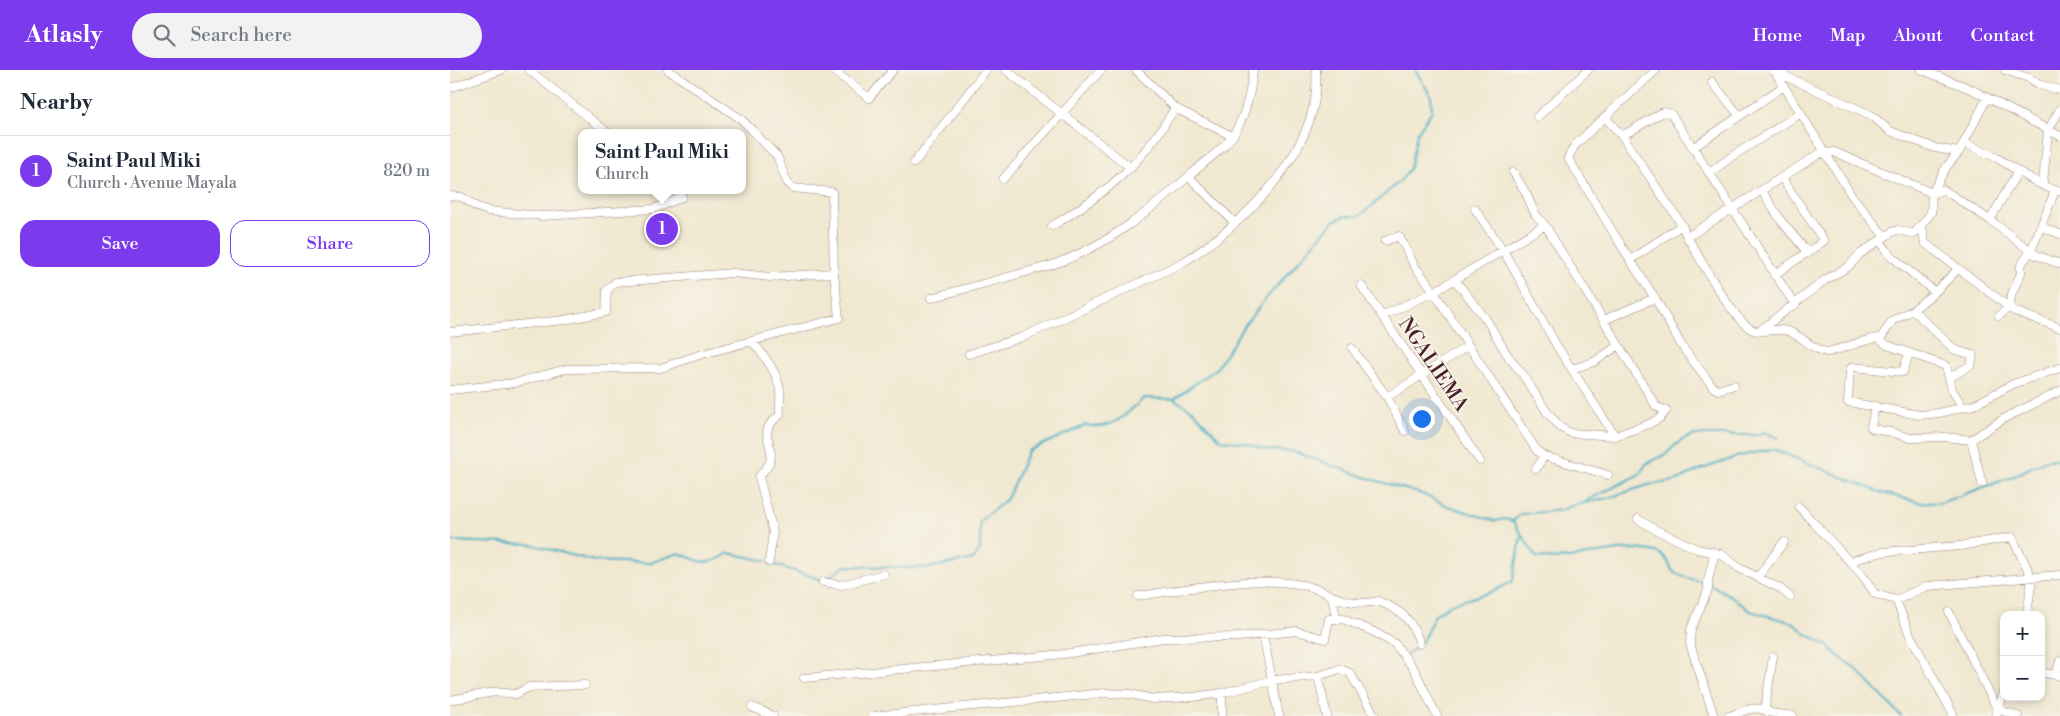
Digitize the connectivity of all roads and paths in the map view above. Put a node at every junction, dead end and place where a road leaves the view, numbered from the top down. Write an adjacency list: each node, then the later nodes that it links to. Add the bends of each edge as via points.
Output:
1 (529, 70): 29 (street)
2 (668, 70): 71 (street, via 742,119 777,156 787,182 793,188 832,192)
3 (833, 70): 4 (street, via 869,98)
4 (893, 70)
5 (986, 70): 38 (street)
6 (1006, 70): 24 (street)
7 (1101, 70): 24 (street)
8 (1136, 70): 22 (street)
9 (1253, 70): 31 (street, via 1245,110)
10 (1316, 70): 55 (street, via 1316,98 1302,143 1280,175)
11 (1588, 70): 27 (street)
12 (1656, 70): 28 (street)
13 (1774, 70): 18 (street); 36 (street, via 1871,115 1890,131 1935,148)
14 (1922, 70): 21 (street)
15 (2005, 70): 20 (street)
16 (496, 71): 19 (street)
17 (1712, 82): 26 (street)
18 (1784, 86): 25 (street); 26 (street)
19 (450, 88)
20 (2060, 90)
21 (1987, 98): 30 (street); 34 (street)
22 (1175, 108): 31 (street); 39 (street)
23 (2060, 109): 30 (street)
24 (1061, 112): 39 (street); 44 (street)
25 (1801, 113): 37 (street); 42 (street)
26 (1738, 116): 35 (street)
27 (1537, 117)
28 (1605, 117): 32 (street); 68 (street, via 1575,145 1568,158)
29 (603, 129)
30 (2048, 131): 33 (street); 46 (street)
31 (1232, 136): 43 (street)
32 (1622, 136): 35 (street, via 1666,111); 57 (street)
33 (2060, 136)
34 (1964, 143): 36 (street); 40 (street)
35 (1694, 147): 42 (street)
36 (1958, 152): 49 (street)
37 (1824, 153): 45 (street); 49 (street, via 1844,154); 63 (street)
38 (914, 163)
39 (1131, 168): 58 (street, via 1102,194)
40 (2018, 171): 46 (street); 54 (street)
41 (1513, 172): 56 (street)
42 (1710, 173): 53 (street)
43 (1189, 177): 55 (street); 77 (street, via 1110,240 1095,248 1052,265)
44 (1003, 178)
45 (1782, 178): 48 (street); 67 (street, via 1824,240)
46 (2044, 183): 47 (street)
47 (2057, 191): 60 (street)
48 (1762, 192): 53 (street); 67 (street)
49 (1932, 193): 54 (street, via 1944,190); 59 (street, via 1931,213)
50 (680, 194): 51 (street, via 654,209 542,216 488,211 462,197)
51 (450, 196)
52 (1475, 208): 65 (street)
53 (1734, 209): 62 (street); 72 (street)
54 (1990, 220): 66 (street)
55 (1235, 223): 94 (street, via 1180,264 1023,337)
56 (1545, 225): 65 (street); 84 (street)
57 (1682, 225): 62 (street); 68 (street)
58 (1052, 226)
59 (1922, 227): 63 (street, via 1914,234 1898,230); 70 (street, via 1925,243)
60 (2041, 227): 61 (street); 66 (street)
61 (2060, 234)
62 (1687, 238): 86 (street, via 1735,314 1752,330)
63 (1882, 239): 76 (street, via 1891,256); 79 (street)
64 (1385, 241): 75 (street, via 1399,236)
65 (1503, 250): 73 (street); 96 (street)
66 (2032, 251): 69 (street); 80 (street, via 2021,265)
67 (1808, 253): 72 (street)
68 (1630, 260): 78 (street)
69 (2060, 264)
70 (1958, 269): 76 (street); 80 (street)
71 (834, 274): 87 (street, via 770,277 733,273 616,282 607,290 606,312 564,320); 89 (street, via 839,318)
72 (1774, 275): 79 (street)
73 (1454, 280): 75 (street); 106 (street, via 1486,319 1508,356 1561,428 1571,433)
74 (1361, 285): 82 (street, NGALIEMA)
75 (1434, 292): 82 (street); 91 (street)
76 (1936, 292): 81 (street)
77 (931, 298)
78 (1655, 298): 84 (street); 99 (street, via 1683,348 1714,388 1718,390)
79 (1795, 305): 86 (street)
80 (2010, 306): 83 (street); 85 (street, via 2022,316)
81 (1913, 310): 88 (street, via 1893,320); 98 (street, via 1955,350 1973,355 1971,364)
82 (1382, 316): 97 (street, NGALIEMA)
83 (1999, 316)
84 (1604, 320): 90 (street)
85 (2060, 328)
86 (1762, 329): 88 (street, via 1789,331 1829,352 1863,340)
87 (450, 332)
88 (1880, 339): 93 (street)
89 (753, 342): 100 (street, via 699,354 661,368 566,369 515,383); 118 (street, via 770,364 780,391 780,415 767,429 767,440 772,450 770,464 758,477 773,532)
90 (1619, 345): 96 (street, via 1594,362); 106 (street, via 1656,406 1666,411 1649,424)
91 (1468, 346): 97 (street); 108 (street, via 1537,451)
92 (1352, 348): 102 (street)
93 (1909, 353): 98 (street, via 1946,366); 103 (street, via 1903,372 1850,369 1848,402)
94 (969, 354)
95 (2060, 368): 104 (street, via 2013,384 1981,403)
96 (1572, 369): 106 (street)
97 (1420, 374): 102 (street); 109 (street, NGALIEMA)
98 (1949, 378): 104 (street)
99 (1734, 384)
100 (450, 390)
101 (2060, 391): 107 (street, via 2005,418)
102 (1387, 397): 105 (street)
103 (1875, 406): 104 (street, via 1920,415); 107 (street, via 1873,429 1910,438)
104 (1963, 407)
105 (1405, 432)
106 (1615, 436)
107 (1971, 440): 112 (street)
108 (1544, 456): 110 (street); 111 (street)
109 (1480, 461)
110 (1536, 469)
111 (1608, 475)
112 (1982, 483)
113 (1799, 507): 117 (street)
114 (1638, 519): 116 (street, via 1697,549)
115 (1784, 542): 121 (street)
116 (1715, 552): 121 (street); 154 (street, via 1708,590 1691,629 1690,644)
117 (1850, 561): 122 (street, via 1872,553 1960,546 2008,536 2017,544); 127 (street, via 1875,594)
118 (768, 562)
119 (884, 574): 123 (street, via 842,585)
120 (2060, 575): 122 (street)
121 (1758, 577): 126 (street)
122 (2032, 578): 127 (street, via 1928,586); 128 (street)
123 (823, 582)
124 (1138, 596): 125 (street, via 1268,580 1298,582)
125 (1332, 596): 130 (street); 132 (street, via 1350,602 1370,604 1378,601 1393,608 1410,620)
126 (1790, 596)
127 (1896, 600): 158 (street, via 1909,632)
128 (2028, 611)
129 (1949, 612): 146 (street)
130 (1336, 618): 131 (street, via 1329,618 1325,640 1297,631); 153 (street, via 1374,632 1399,648)
131 (1263, 634): 138 (street, via 1164,638 1064,654); 139 (street)
132 (1420, 644)
133 (1773, 657): 145 (street)
134 (2060, 661): 136 (street)
135 (2045, 673): 136 (street)
136 (2058, 675)
137 (1318, 676): 139 (street); 151 (street); 152 (street, via 1346,670)
138 (804, 678)
139 (1274, 680): 141 (street); 150 (street)
140 (585, 685): 142 (street, via 529,687 516,694 495,692)
141 (1222, 693): 148 (street, via 1153,699 1130,694 1105,694); 149 (street)
142 (450, 700)
143 (2001, 701): 146 (street)
144 (752, 706): 147 (street)
145 (1765, 708): 155 (street, via 1751,708); 156 (street); 157 (street)
146 (1996, 713): 159 (street)
147 (774, 716)
148 (873, 716)
149 (1222, 716)
150 (1279, 716)
151 (1327, 716)
152 (1375, 716)
153 (1437, 716)
154 (1714, 716)
155 (1729, 716)
156 (1770, 716)
157 (1793, 716)
158 (1954, 716)
159 (2018, 716)

